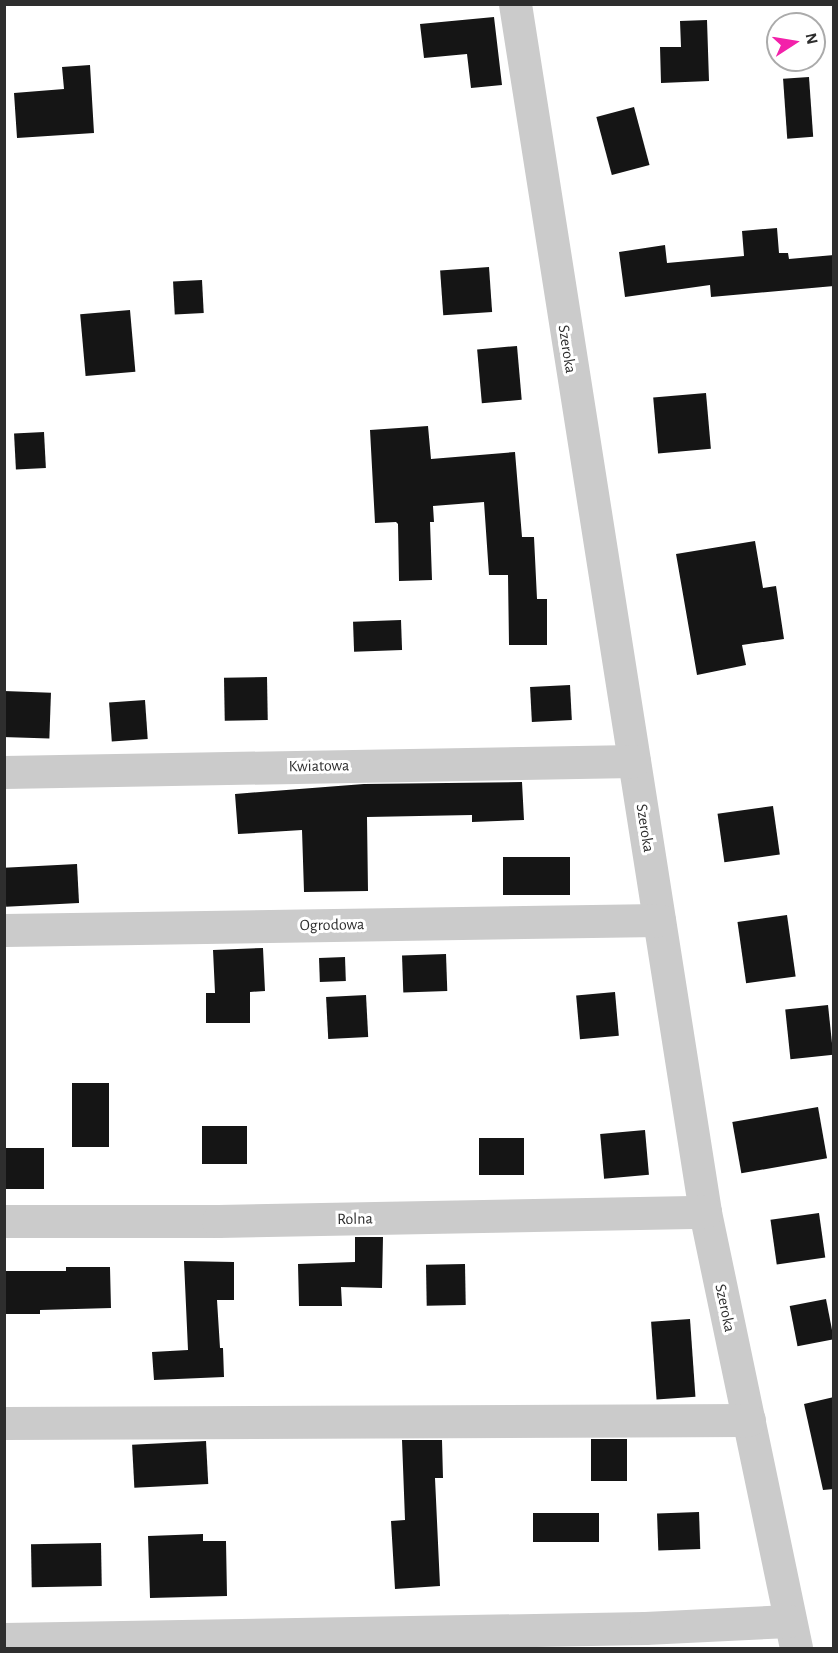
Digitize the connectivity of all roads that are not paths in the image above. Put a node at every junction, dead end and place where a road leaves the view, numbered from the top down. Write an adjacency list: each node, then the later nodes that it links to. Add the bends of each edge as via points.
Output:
1 (514, 4): 2 (street, Szeroka)
2 (634, 761): 3 (street, Kwiatowa); 4 (street, Szeroka)
3 (4, 772)
4 (659, 920): 5 (street, Ogrodowa); 6 (street, Szeroka)
5 (4, 930)
6 (705, 1212): 7 (street, Rolna); 8 (street, Szeroka)
7 (4, 1221)
8 (749, 1420): 9 (street); 10 (street, Szeroka)
9 (4, 1423)
10 (793, 1635): 11 (street, via 645,1628)
11 (4, 1639)

